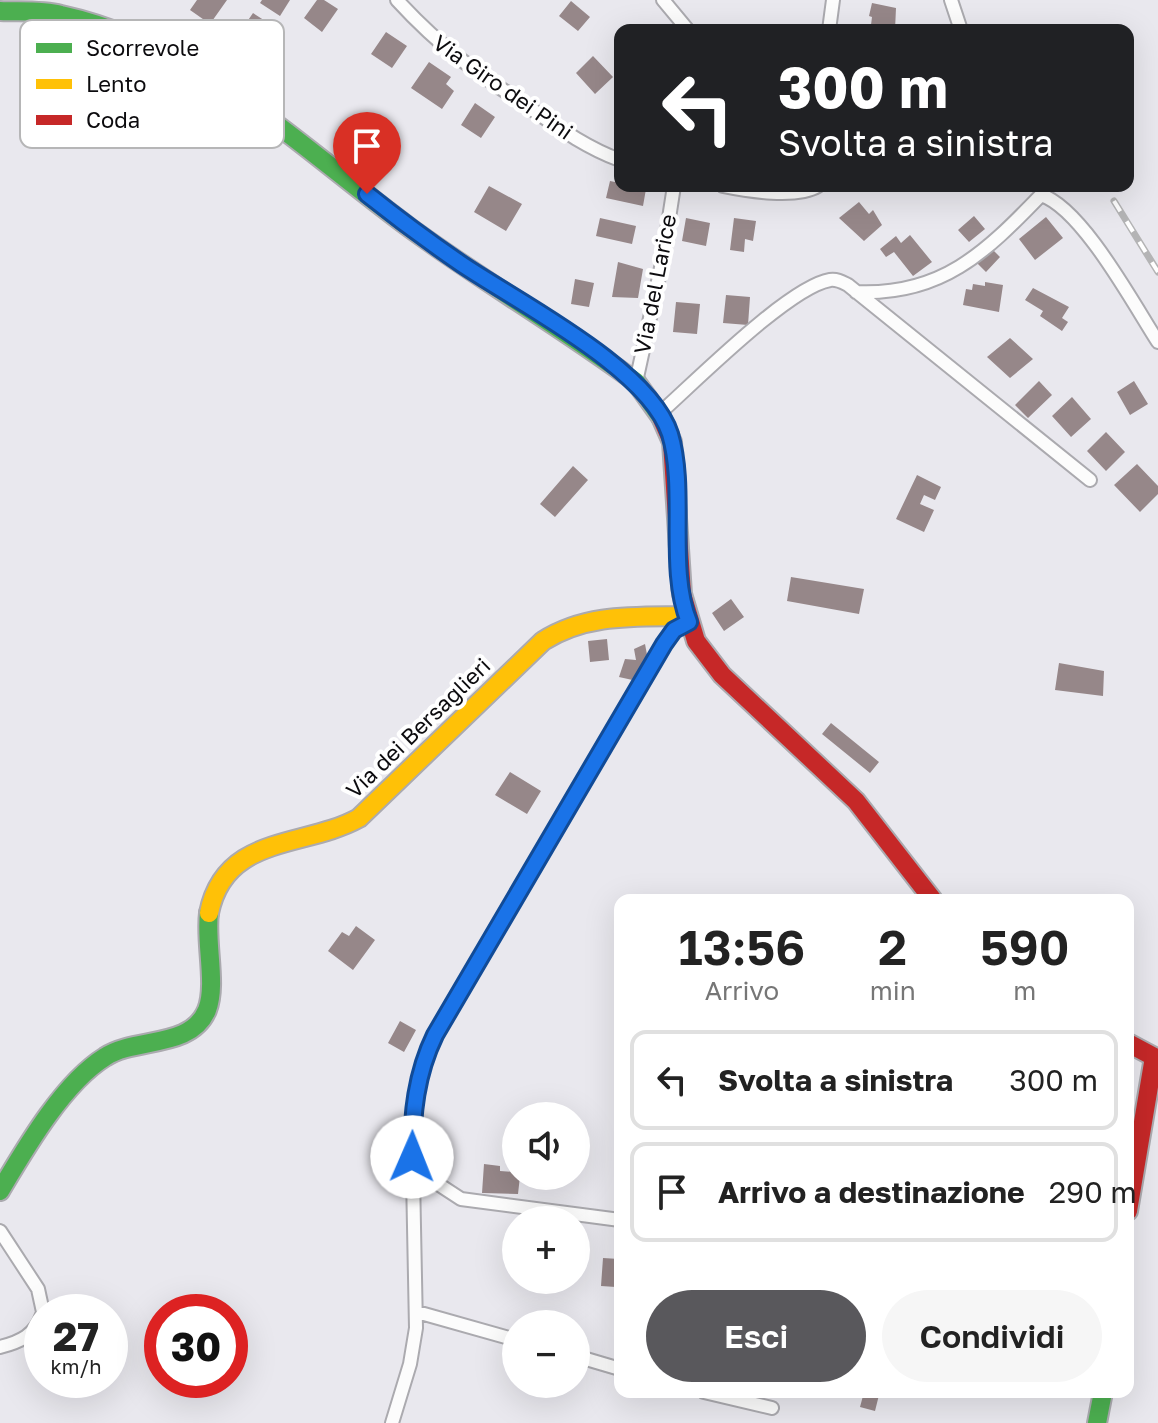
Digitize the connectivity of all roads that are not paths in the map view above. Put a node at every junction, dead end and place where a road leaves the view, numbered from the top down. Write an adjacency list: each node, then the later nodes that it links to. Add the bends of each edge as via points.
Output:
1 (397, 0): 11 (street, Via Giro dei Pini, via 462,62 573,138)
2 (663, 0): 7 (street)
3 (833, 0): 8 (street)
4 (951, 0): 9 (street)
5 (0, 11): 6 (main road, via 46,9)
6 (99, 20)
7 (683, 24)
8 (830, 24)
9 (959, 24)
10 (284, 127): 17 (main road, via 408,227)
11 (614, 157)
12 (673, 192): 17 (street, Via del Larice)
13 (1040, 192): 15 (street, via 980,251 946,275 904,291)
14 (1044, 192): 16 (street, via 1083,230)
15 (856, 292): 18 (street, via 844,282 830,280 791,301); 19 (street)
16 (1158, 342)
17 (636, 382): 18 (main road)
18 (660, 413): 20 (main road, via 673,447)
19 (1090, 480)
20 (688, 619): 21 (main road, via 716,669 856,801); 26 (street, via 664,644 435,1035 415,1097); 28 (main road, Via dei Bersaglieri, via 592,620 562,629 543,641 359,818 341,828 273,841 236,865 219,884 207,911 211,1001 202,1020 179,1035 117,1049 95,1062 17,1161)
21 (928, 894)
22 (1134, 1045): 23 (main road)
23 (1157, 1054): 25 (main road)
24 (1158, 1091): 25 (main road)
25 (1144, 1108): 27 (main road)
26 (412, 1167): 29 (street, via 461,1199); 32 (street)
27 (1134, 1172)
28 (0, 1191)
29 (614, 1219)
30 (0, 1231): 31 (street)
31 (39, 1294)
32 (417, 1312): 33 (street); 41 (street, via 412,1353)
33 (502, 1336)
34 (24, 1338): 35 (street)
35 (0, 1347)
36 (590, 1360): 37 (street)
37 (614, 1367)
38 (730, 1398): 40 (street)
39 (1102, 1398): 42 (main road)
40 (772, 1408)
41 (392, 1423)
42 (1097, 1423)

